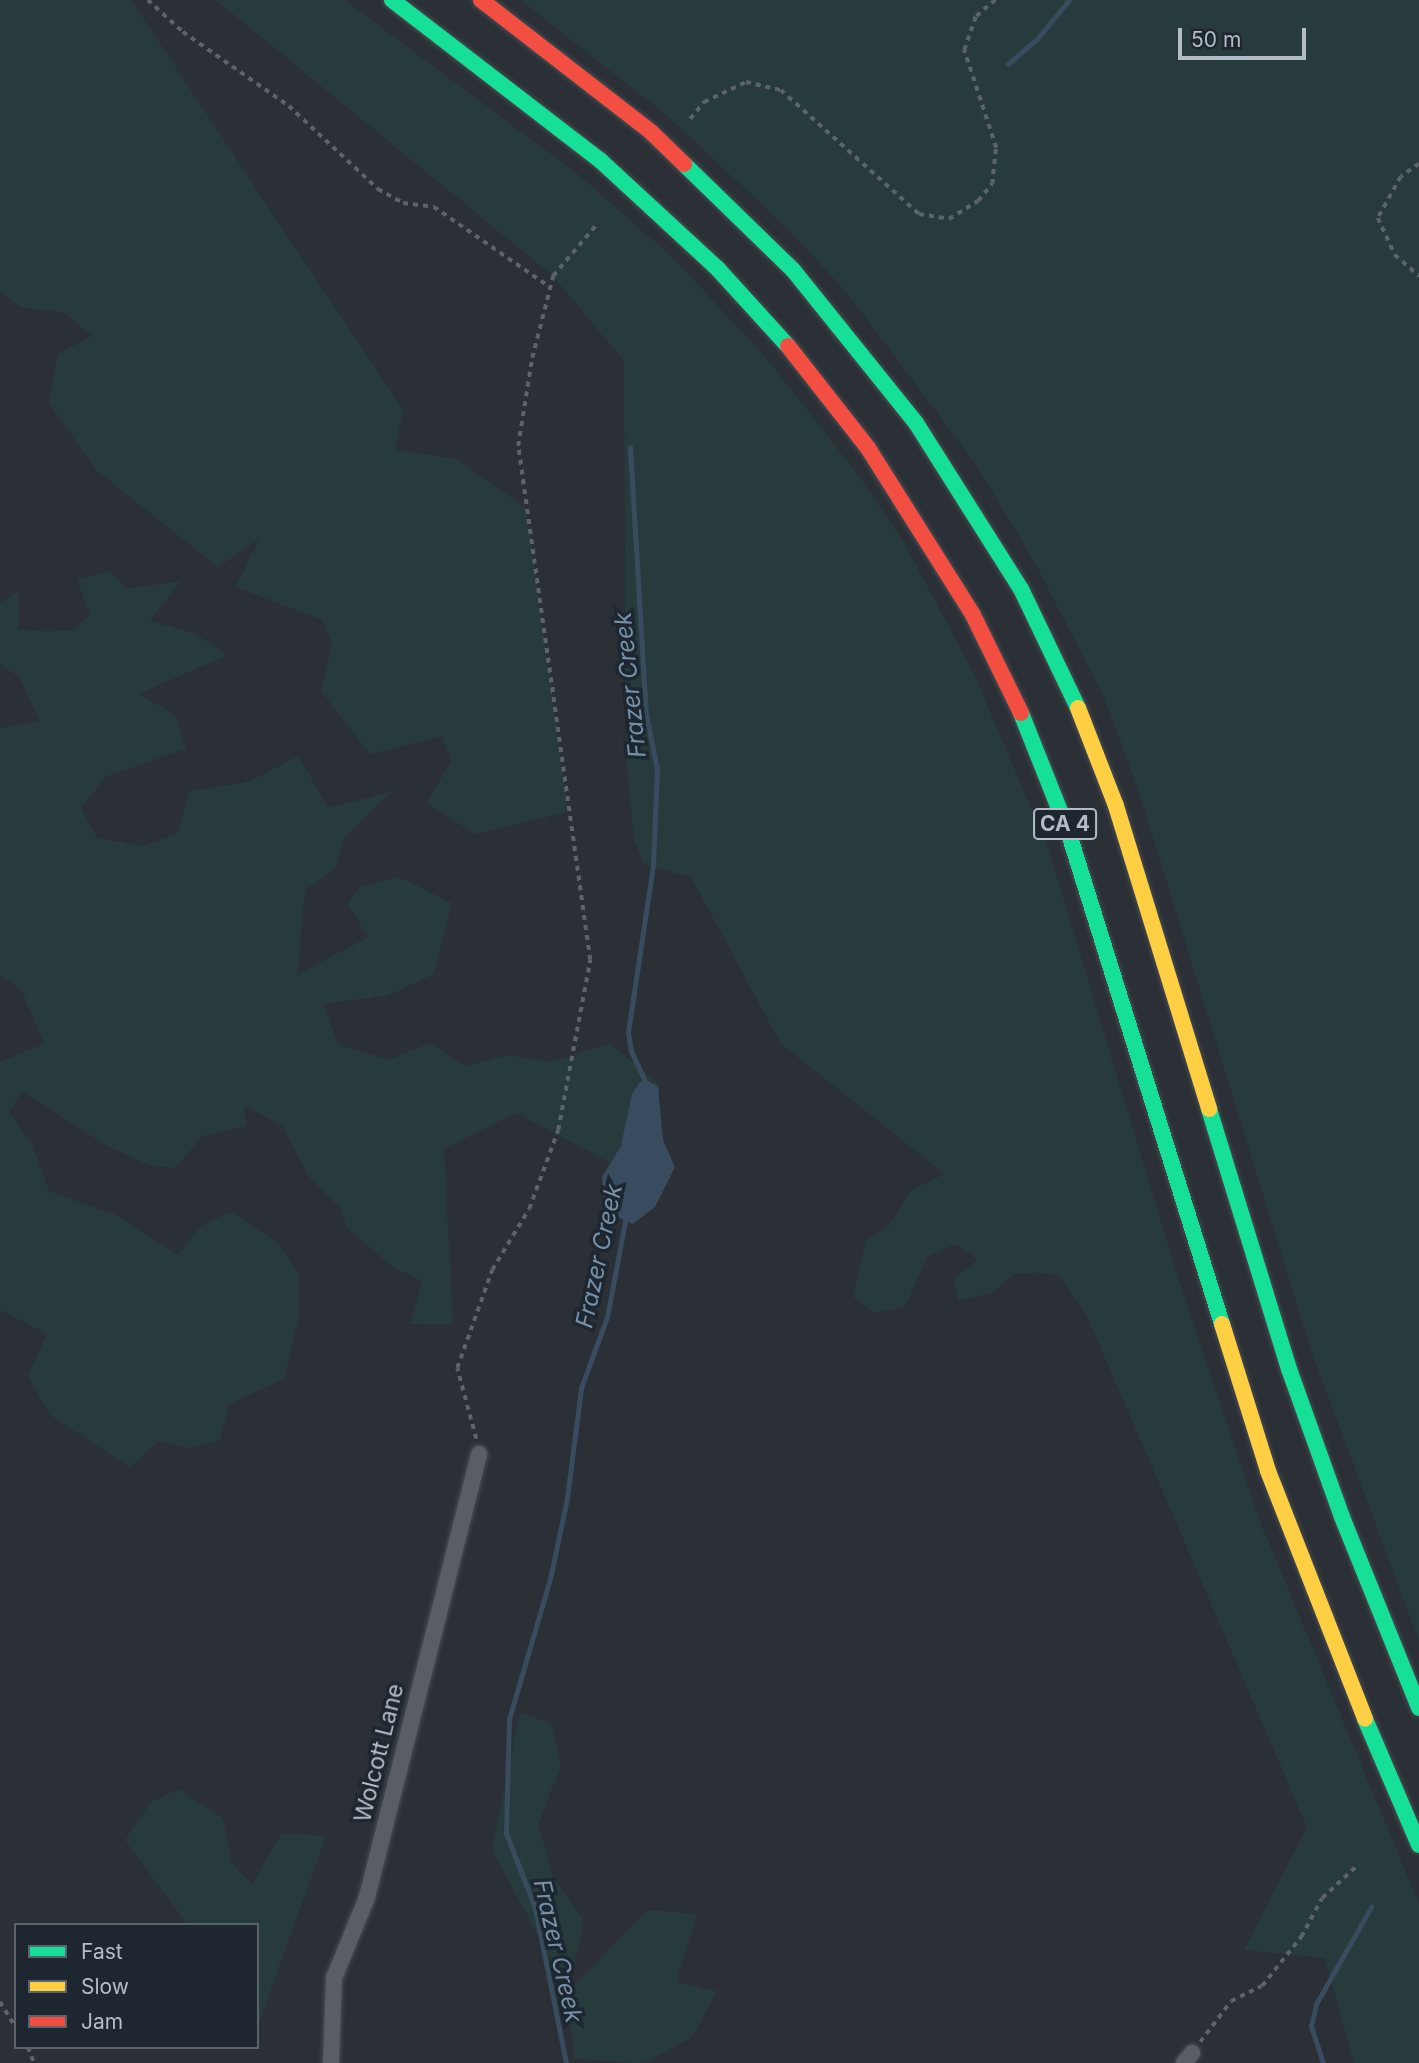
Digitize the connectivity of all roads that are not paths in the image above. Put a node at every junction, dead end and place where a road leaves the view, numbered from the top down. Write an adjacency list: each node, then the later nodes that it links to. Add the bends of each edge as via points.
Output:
1 (392, 0): 5 (highway, CA 4, via 601,161 718,268 796,355 860,438 973,615 1025,722 1068,831 1268,1471 1323,1619)
2 (481, 0): 4 (highway, CA 4, via 651,132 793,270 916,423 1021,589 1073,696 1116,806 1289,1369 1342,1517)
3 (479, 1454): 6 (street, Wolcott Lane, via 367,1897 334,1978)
4 (1419, 1708)
5 (1419, 1845)
6 (331, 2063)

